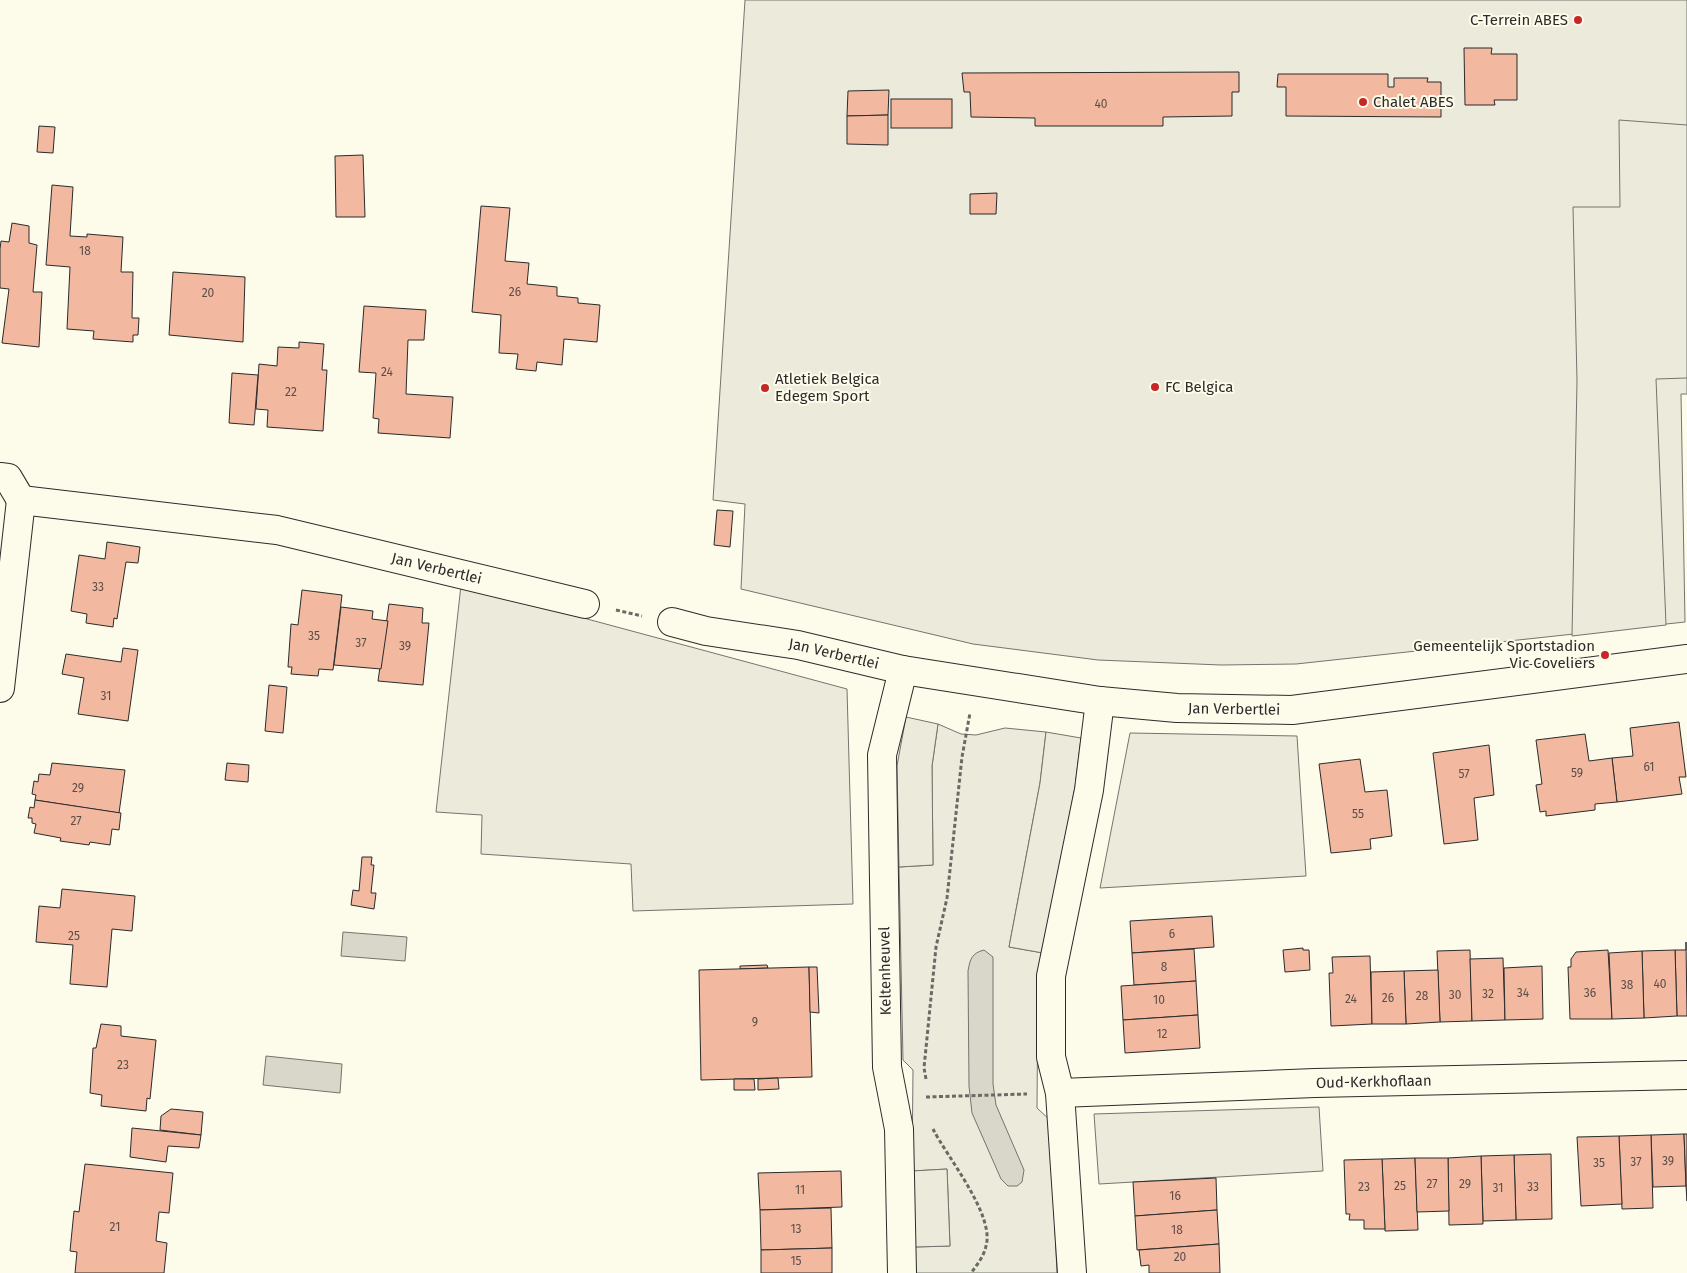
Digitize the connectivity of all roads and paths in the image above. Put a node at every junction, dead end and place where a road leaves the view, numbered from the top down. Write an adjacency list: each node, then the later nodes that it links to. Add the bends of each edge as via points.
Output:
1 (0, 477): 2 (street, via 8,478)
2 (21, 500): 3 (street, Jan Verbertlei, via 278,530); 8 (street)
3 (585, 604): 4 (path)
4 (672, 622): 6 (street, Jan Verbertlei, via 706,631 798,645)
5 (1687, 659): 9 (street, Jan Verbertlei, via 1292,710 1177,708)
6 (903, 670): 7 (street, Jan Verbertlei); 16 (street, Keltenheuvel, via 882,755 887,1067 898,1129)
7 (975, 681): 9 (street, Jan Verbertlei); 14 (path, via 962,757 947,898 930,994 924,1068)
8 (0, 688)
9 (1100, 701): 11 (street, via 1089,790 1051,976 1052,1057)
10 (1687, 1075): 11 (street, Oud-Kerkhoflaan, via 1315,1083)
11 (1060, 1093): 18 (street)
12 (1019, 1094): 13 (path)
13 (950, 1096)
14 (928, 1102)
15 (931, 1123): 17 (path, via 968,1185 986,1225 986,1246)
16 (902, 1273)
17 (971, 1273)
18 (1072, 1273)

